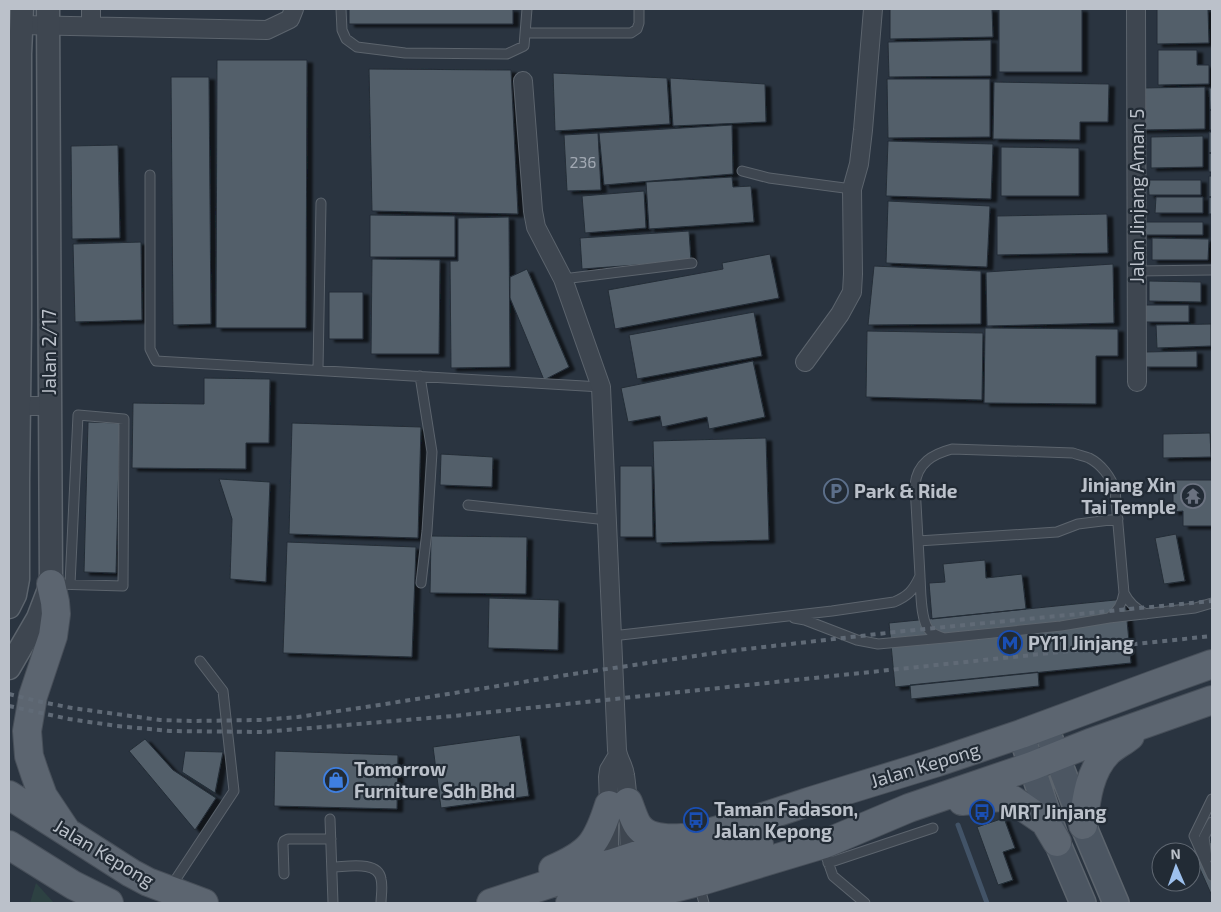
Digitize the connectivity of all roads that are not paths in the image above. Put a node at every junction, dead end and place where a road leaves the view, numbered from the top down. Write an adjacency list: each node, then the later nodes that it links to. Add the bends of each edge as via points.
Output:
1 (92, 9): 10 (street)
2 (294, 9): 10 (street, via 290,19 267,30)
3 (342, 9): 11 (lane, via 342,30 346,40 357,47 405,53 507,54 524,46)
4 (527, 9): 11 (lane)
5 (639, 9): 11 (lane, via 639,23 631,33)
6 (873, 9): 15 (street, via 863,130)
7 (1136, 9): 18 (street, Jalan Jinjang Aman 5)
8 (19, 17): 9 (street); 21 (street, Jalan 2/17)
9 (48, 17): 10 (street); 29 (street, Jalan 2/17)
10 (92, 26)
11 (525, 33)
12 (523, 81): 20 (street, via 532,211 536,227)
13 (742, 171): 15 (lane, via 769,178)
14 (150, 175): 24 (lane, via 150,349 156,361)
15 (852, 189): 23 (street, via 852,292)
16 (321, 203): 24 (lane)
17 (692, 263): 20 (lane)
18 (1137, 270): 19 (lane); 26 (street, Jalan Jinjang Aman 5)
19 (1212, 270)
20 (563, 279): 27 (street)
21 (20, 322): 22 (street); 28 (street, Jalan 2/17)
22 (9, 355)
23 (805, 362)
24 (318, 370): 25 (lane)
25 (420, 376): 27 (lane); 36 (lane, via 432,452)
26 (1138, 382)
27 (600, 386): 33 (street)
28 (14, 403): 29 (street); 30 (street, Jalan 2/17)
29 (50, 406): 37 (street, Jalan 2/17)
30 (13, 473): 40 (street, Jalan 2/17, via 18,579)
31 (468, 505): 33 (lane)
32 (1118, 519): 34 (lane, via 1078,524 1057,532); 34 (lane, via 1112,480 1090,459 1073,453 952,449 929,458 918,471 915,485); 38 (lane)
33 (607, 520): 44 (street)
34 (918, 541): 35 (lane)
35 (920, 576): 42 (lane, via 909,594 894,602); 45 (lane, via 924,621 928,630)
36 (421, 583)
37 (61, 584): 37 (lane, via 123,586 124,419 78,415); 48 (street, Jalan 2/17); 63 (main road, via 55,602 53,636 33,696 27,731 29,756 43,796)
38 (1124, 593): 41 (lane, via 1133,606); 43 (lane, via 1119,608)
39 (1212, 603): 41 (lane)
40 (9, 607)
41 (1146, 614): 43 (lane)
42 (786, 616): 44 (lane, via 630,634); 45 (lane, via 878,644)
43 (1109, 618): 45 (lane)
44 (612, 630): 56 (street, via 618,756 623,766)
45 (944, 638)
46 (200, 661): 73 (lane, via 223,691 234,790)
47 (1212, 664): 51 (main road, Jalan Kepong)
48 (9, 668)
49 (1212, 700): 50 (main road, Jalan Kepong)
50 (1150, 722): 52 (main road, Jalan Kepong); 60 (main road, via 1108,753 1100,763 1087,794)
51 (1033, 730): 52 (main road); 53 (main road); 64 (main road, Jalan Kepong)
52 (1057, 757): 53 (main road, Jalan Kepong); 60 (main road)
53 (1032, 766): 57 (main road, Jalan Kepong); 66 (main road)
54 (9, 795): 63 (main road, Jalan Kepong)
55 (1212, 799): 71 (lane, via 1194,836)
56 (618, 804): 64 (main road, via 646,832 664,839); 69 (street); 80 (main road, via 584,853 531,878)
57 (909, 808): 66 (main road, via 1000,797 1010,799 1045,822); 68 (main road, Jalan Kepong); 69 (main road, via 830,824 654,874 635,875)
58 (330, 819): 65 (lane)
59 (1212, 822): 71 (lane, via 1204,837)
60 (1084, 825): 85 (main road)
61 (9, 826): 67 (main road, via 14,830)
62 (933, 828): 68 (lane)
63 (67, 832): 73 (main road, Jalan Kepong, via 131,873)
64 (689, 838): 69 (main road, Jalan Kepong)
65 (331, 839): 70 (lane); 72 (lane, via 284,841)
66 (1057, 842): 84 (main road)
67 (16, 849): 75 (main road)
68 (826, 853): 74 (main road, Jalan Kepong); 83 (lane, via 833,876)
69 (621, 865): 80 (main road, Jalan Kepong); 81 (main road, via 608,887)
70 (332, 867): 78 (lane); 79 (lane, via 369,866 376,870 381,878)
71 (1210, 872)
72 (284, 874)
73 (168, 890): 77 (main road, Jalan Kepong)
74 (701, 893): 82 (main road, Jalan Kepong)
75 (80, 894): 76 (main road)
76 (109, 903)
77 (204, 903)
78 (333, 903)
79 (381, 903)
80 (491, 903)
81 (570, 903)
82 (615, 903)
83 (865, 903)
84 (1083, 903)
85 (1116, 903)

